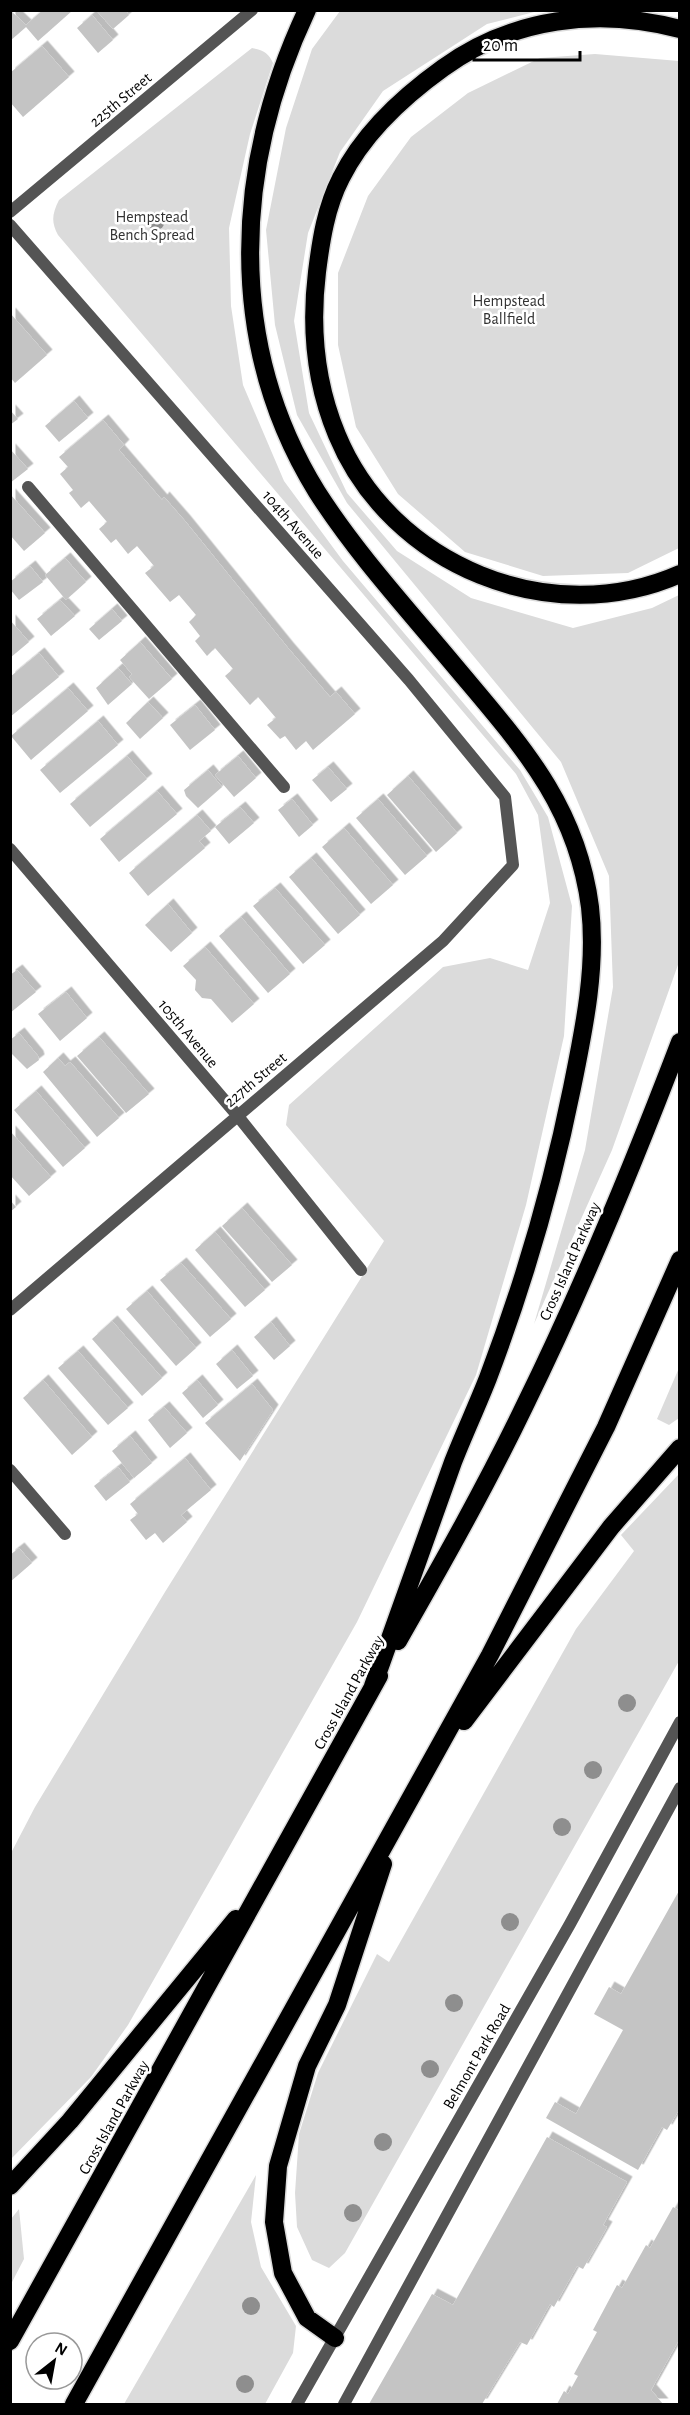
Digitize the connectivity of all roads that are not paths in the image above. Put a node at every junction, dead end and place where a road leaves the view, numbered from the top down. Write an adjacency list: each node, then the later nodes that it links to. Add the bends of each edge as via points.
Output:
1 (252, 10): 4 (street, 225th Street)
2 (308, 10): 19 (highway, via 269,113 253,189 248,259 263,365 293,445 327,506 378,574 514,737 553,792 567,820 585,878 592,948 579,1056 536,1240)
3 (680, 29): 7 (highway, via 612,18 542,23 481,44 417,88 355,155 337,186 319,257 312,328 321,386 348,458 382,504 422,541 470,571 523,591 550,595 608,596)
4 (10, 212)
5 (10, 225): 10 (street, 104th Avenue, via 409,680 505,797)
6 (28, 487): 8 (street)
7 (680, 574)
8 (284, 787)
9 (10, 849): 12 (street, 105th Avenue)
10 (513, 865): 12 (street, 227th Street, via 443,941)
11 (680, 1042): 19 (highway, Cross Island Parkway, via 612,1212 525,1405)
12 (237, 1115): 14 (street, 105th Avenue); 15 (street, 227th Street)
13 (680, 1260): 21 (highway, via 570,1500)
14 (361, 1270)
15 (10, 1310)
16 (680, 1448): 21 (highway, via 611,1527)
17 (10, 1470): 18 (street)
18 (65, 1534)
19 (373, 1686): 24 (highway, Cross Island Parkway)
20 (680, 1722): 26 (street, Belmont Park Road)
21 (427, 1770): 23 (highway)
22 (680, 1788): 30 (street)
23 (395, 1825): 26 (highway, via 337,2005 307,2066 278,2166 274,2222 283,2273 307,2318); 28 (highway)
24 (265, 1884): 25 (highway, via 70,2121); 27 (highway, Cross Island Parkway)
25 (10, 2186)
26 (335, 2338): 29 (street, Belmont Park Road)
27 (10, 2341)
28 (74, 2404)
29 (297, 2404)
30 (344, 2404)

